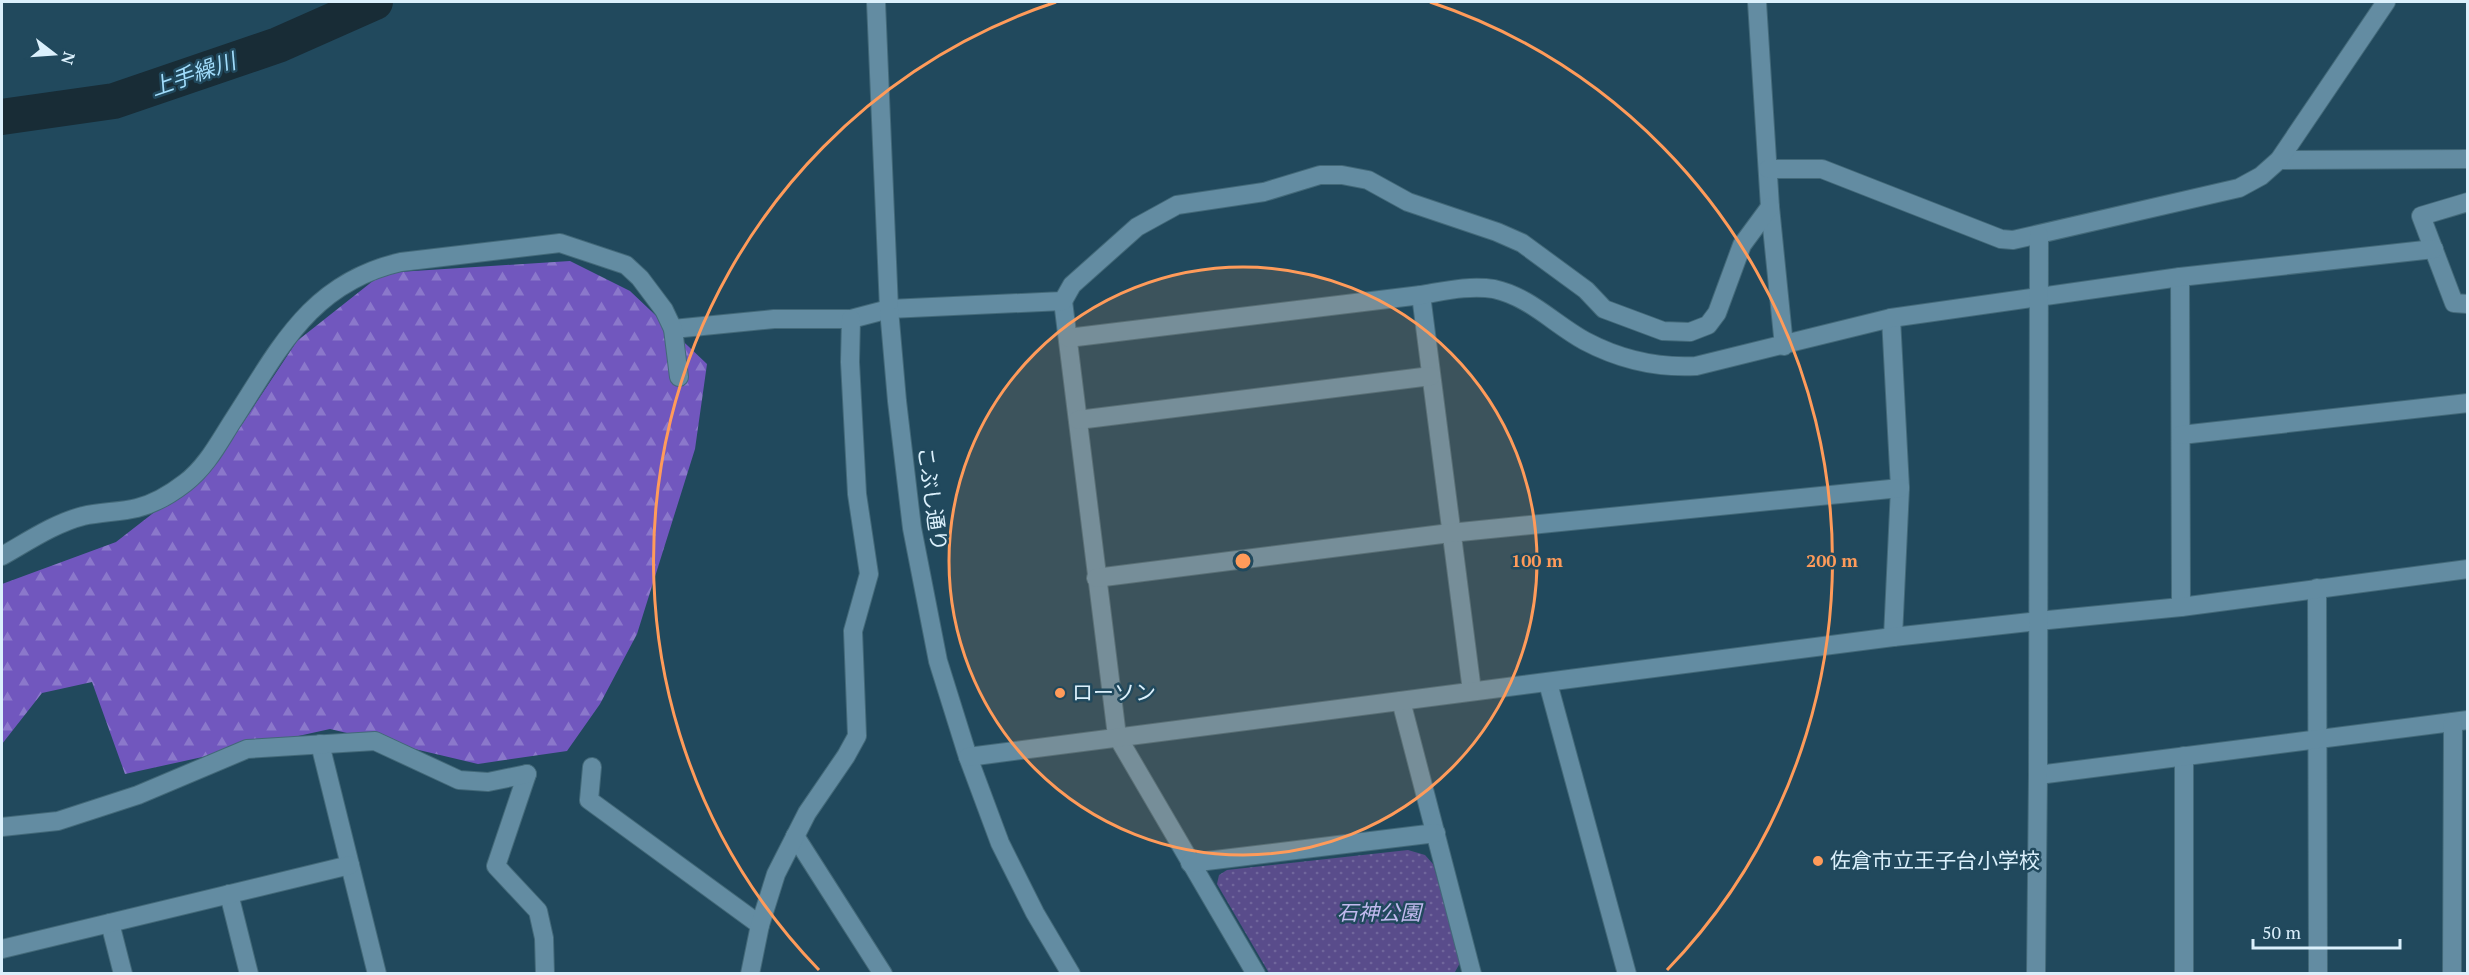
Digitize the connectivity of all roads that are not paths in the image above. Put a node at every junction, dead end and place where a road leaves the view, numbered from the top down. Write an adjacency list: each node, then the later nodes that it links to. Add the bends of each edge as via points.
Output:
1 (876, 2): 16 (street, こぶし通り)
2 (1757, 2): 6 (street)
3 (2386, 2): 5 (street)
4 (2468, 159): 5 (street)
5 (2278, 160): 9 (street, via 2261,176 2239,188)
6 (1768, 169): 8 (street); 9 (street, via 1822,169 2001,239)
7 (2468, 202): 10 (street, via 2421,216)
8 (1770, 207): 14 (street, via 1742,245 1717,313 1708,325 1690,332 1663,331 1604,309 1586,290 1522,243 1408,202 1368,180 1342,175 1320,175 1264,192 1177,206 1137,227 1072,285); 21 (street)
9 (2039, 235): 13 (street)
10 (2434, 249): 11 (street); 15 (street, via 2454,303)
11 (2180, 277): 13 (street); 26 (street)
12 (1421, 295): 20 (street); 21 (street, via 1463,288 1493,289 1515,295 1585,341 1623,357 1672,367 1696,366); 22 (street)
13 (2040, 297): 17 (street); 34 (street)
14 (1063, 301): 16 (street); 20 (street)
15 (2468, 304)
16 (889, 309): 18 (street); 44 (street, こぶし通り, via 912,528 938,661)
17 (1891, 318): 21 (street); 27 (street)
18 (851, 319): 19 (street, via 774,319); 49 (street, via 857,494 869,574 852,631 856,736)
19 (673, 329): 23 (street); 29 (street, via 664,310 626,265 560,243 375,268 345,283 293,328 206,464 185,483 139,508 83,516 62,524)
20 (1068, 338): 25 (street)
21 (1784, 346)
22 (1431, 376): 25 (street); 28 (street)
23 (679, 377)
24 (2468, 403): 26 (street)
25 (1078, 420): 31 (street)
26 (2181, 435): 33 (street)
27 (1900, 488): 28 (street); 35 (street)
28 (1450, 533): 31 (street); 37 (street)
29 (2, 555)
30 (2468, 569): 32 (street)
31 (1096, 578): 40 (street)
32 (2316, 588): 33 (street); 41 (street)
33 (2181, 607): 34 (street)
34 (2038, 621): 35 (street); 46 (street)
35 (1893, 637): 36 (street)
36 (1548, 683): 37 (street); 65 (street)
37 (1472, 691): 38 (street)
38 (1401, 701): 40 (street); 48 (street)
39 (2460, 721): 41 (street); 69 (street)
40 (1117, 736): 44 (street); 50 (street)
41 (2318, 740): 43 (street); 68 (street)
42 (320, 744): 47 (street, via 247,749 138,795 58,821); 51 (street); 59 (street, via 375,741 459,780 488,782 527,774 496,866 538,911)
43 (2184, 756): 46 (street); 67 (street)
44 (968, 757): 62 (street, こぶし通り, via 1000,843)
45 (592, 767): 54 (street, via 589,800)
46 (2038, 775): 66 (street)
47 (2, 827)
48 (1436, 833): 50 (street); 64 (street)
49 (795, 836): 54 (street, via 776,874); 61 (street)
50 (1190, 863): 63 (street)
51 (350, 865): 52 (street); 58 (street)
52 (229, 894): 53 (street); 57 (street)
53 (110, 923): 55 (street); 56 (street)
54 (760, 925): 60 (street)
55 (2, 950)
56 (123, 974)
57 (249, 974)
58 (377, 974)
59 (545, 974)
60 (750, 974)
61 (883, 974)
62 (1071, 974)
63 (1256, 974)
64 (1472, 974)
65 (1627, 974)
66 (2036, 974)
67 (2184, 974)
68 (2318, 974)
69 (2452, 974)

